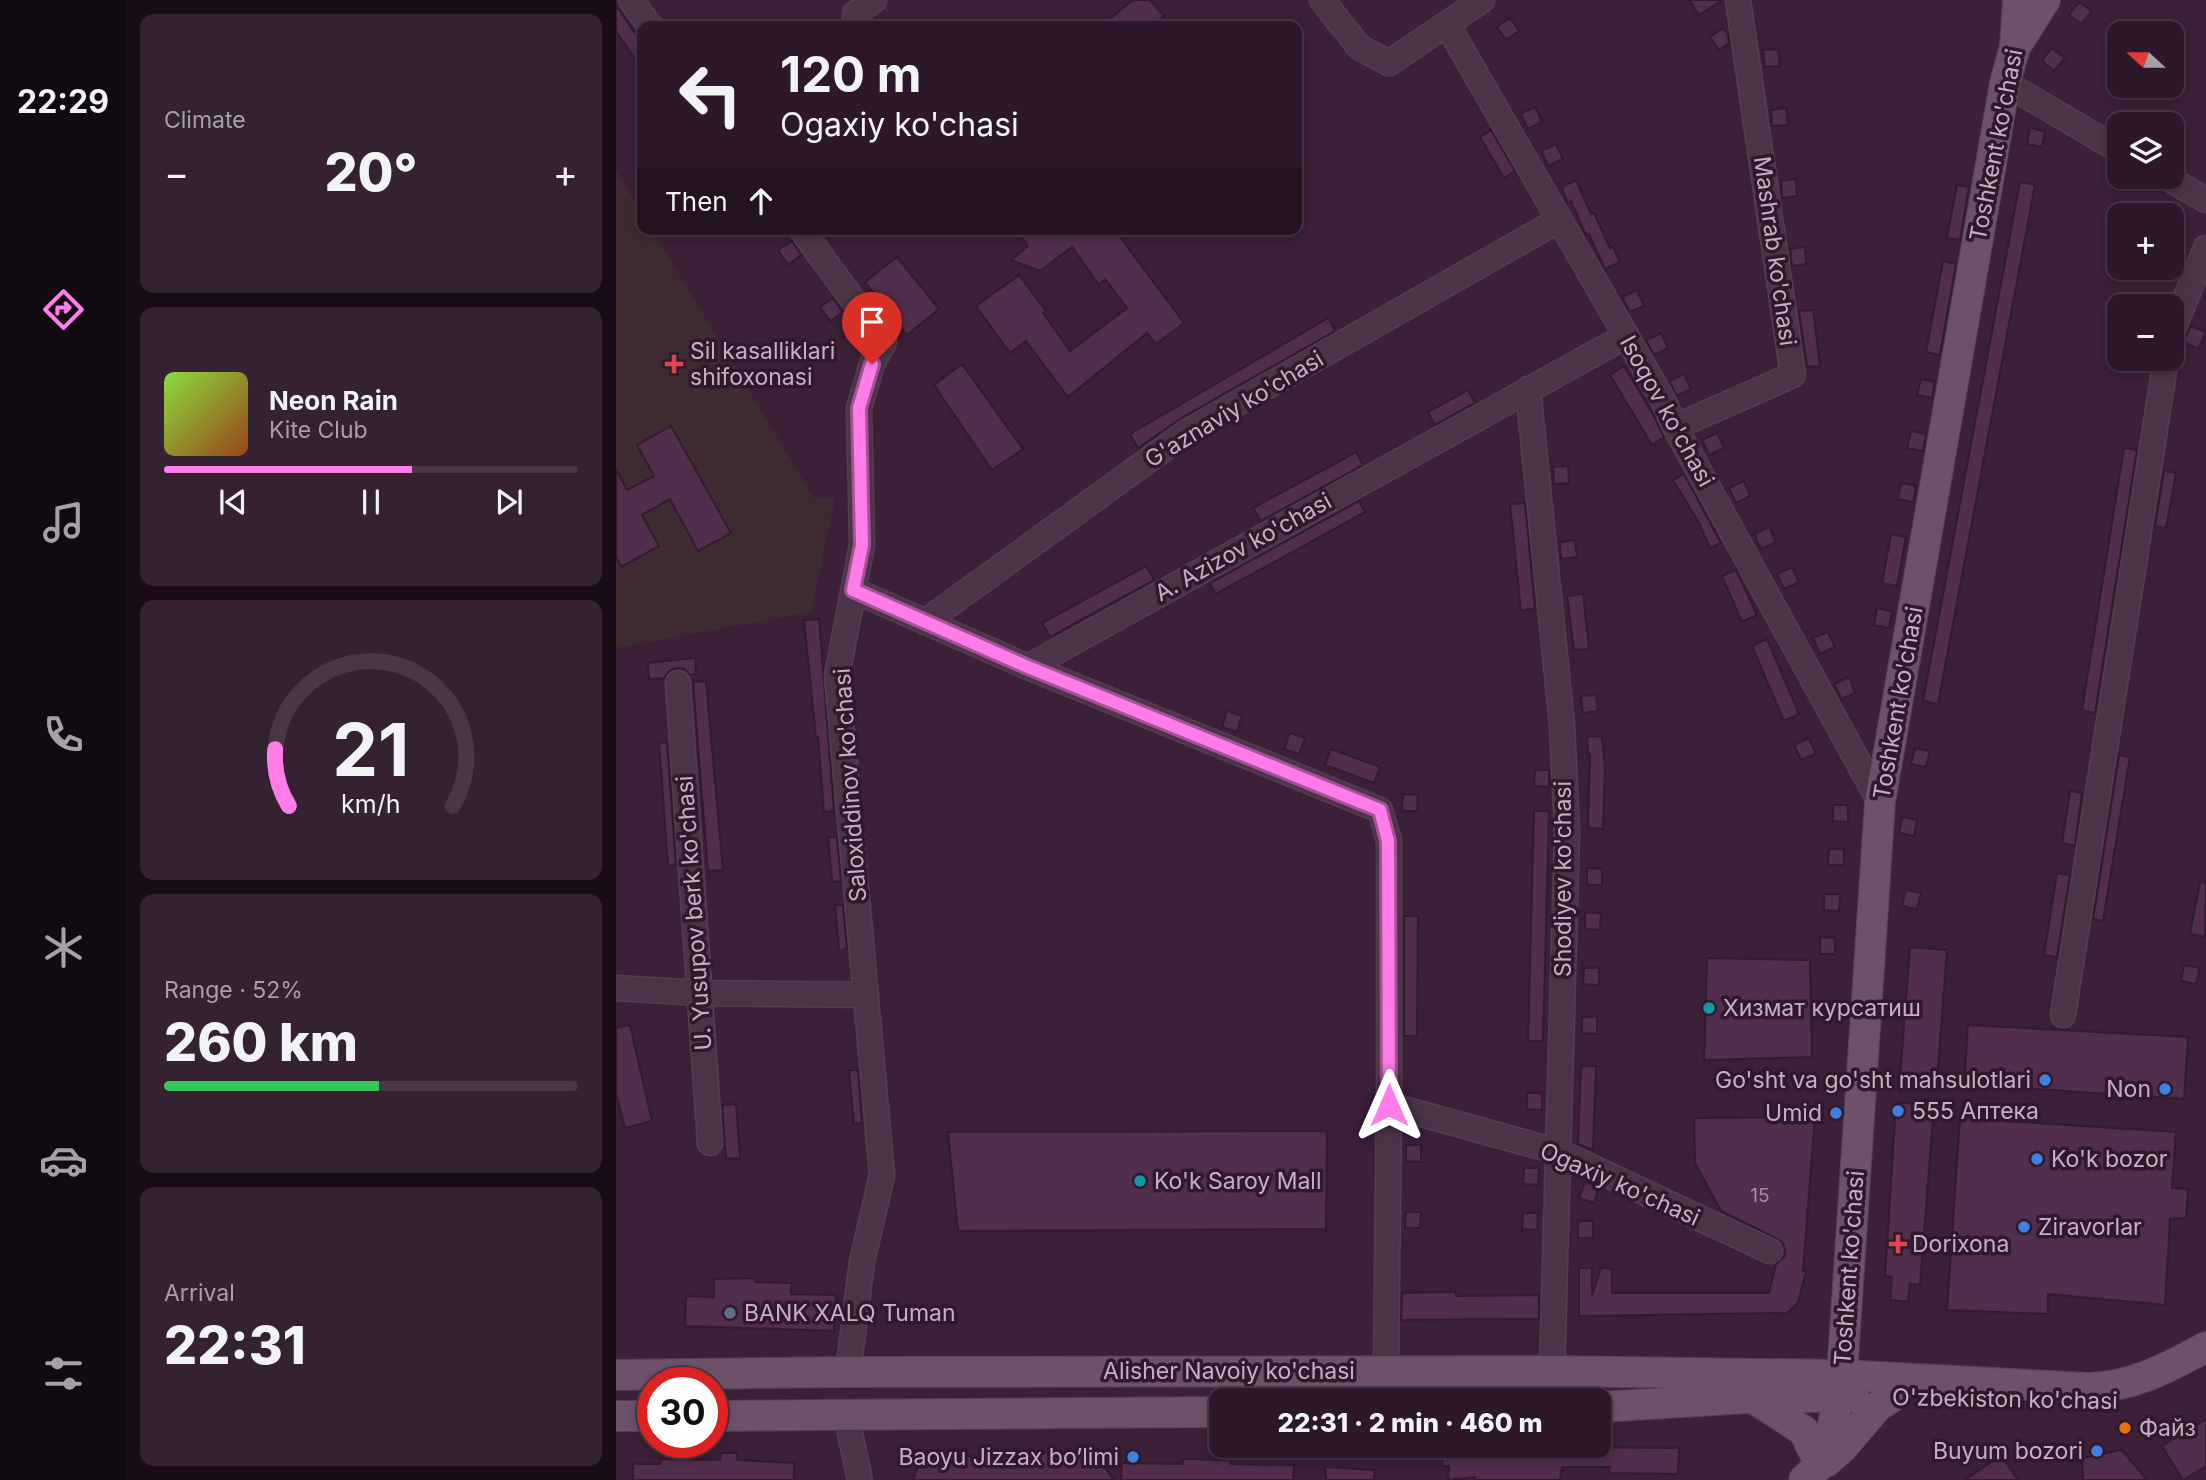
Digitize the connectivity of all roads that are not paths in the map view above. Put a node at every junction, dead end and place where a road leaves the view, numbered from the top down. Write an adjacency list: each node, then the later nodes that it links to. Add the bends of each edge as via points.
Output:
1 (631, 0): 7 (street)
2 (1322, 0): 8 (street, via 1359,47 1389,63)
3 (1482, 0): 8 (street)
4 (1738, 0): 21 (street, Mashrab ko'chasi, via 1793,375)
5 (2045, 0): 9 (main road)
6 (2018, 8): 9 (main road, Toshkent ko'chasi)
7 (646, 21)
8 (1447, 24): 14 (street, Isoqov ko'chasi)
9 (2015, 47): 10 (main road, Toshkent ko'chasi)
10 (2005, 83): 11 (street); 26 (main road, Toshkent ko'chasi)
11 (2107, 143)
12 (2184, 187): 13 (street)
13 (2206, 200)
14 (1559, 220): 18 (street, Isoqov ko'chasi); 23 (street, G'aznaviy ko'chasi, via 1187,432)
15 (805, 235): 22 (street, Saloxiddinov ko'chasi, via 884,342 859,408 862,545)
16 (2206, 248): 17 (street)
17 (2184, 302)
18 (1626, 336): 20 (street, A. Azizov ko'chasi); 21 (street, Isoqov ko'chasi)
19 (2164, 371): 30 (street)
20 (1528, 389): 24 (street, A. Azizov ko'chasi); 33 (street, Shodiyev ko'chasi, via 1562,725 1567,833)
21 (1675, 427): 26 (street, Isoqov ko'chasi)
22 (853, 590): 23 (street); 29 (street, Saloxiddinov ko'chasi, via 838,676)
23 (925, 622): 24 (street)
24 (1028, 667): 31 (street, via 1380,810 1388,841)
25 (678, 683): 28 (street, U. Yusupov berk ko'chasi)
26 (1880, 802): 42 (main road, Toshkent ko'chasi)
27 (616, 988): 28 (street)
28 (700, 993): 29 (street); 32 (street, U. Yusupov berk ko'chasi)
29 (866, 995): 40 (street, Saloxiddinov ko'chasi, via 882,1175 862,1262)
30 (2063, 1014)
31 (1389, 1105): 33 (street, Ogaxiy ko'chasi); 38 (street)
32 (710, 1143)
33 (1559, 1152): 34 (street, Ogaxiy ko'chasi); 39 (street, Shodiyev ko'chasi)
34 (1770, 1251)
35 (2206, 1347): 42 (main road, O'zbekiston ko'chasi, via 2152,1375 2101,1388)
36 (2206, 1365): 43 (main road, O'zbekiston ko'chasi, via 2170,1388 2121,1404)
37 (1067, 1371): 38 (main road, Alisher Navoiy ko'chasi); 40 (main road, Alisher Navoiy ko'chasi); 47 (main road)
38 (1386, 1371): 39 (main road, Alisher Navoiy ko'chasi)
39 (1552, 1371): 42 (main road, Alisher Navoiy ko'chasi)
40 (848, 1372): 41 (main road, Alisher Navoiy ko'chasi)
41 (616, 1375)
42 (1840, 1386): 43 (main road, O'zbekiston ko'chasi); 44 (main road); 52 (main road, Toshkent ko'chasi, via 1831,1443)
43 (1892, 1397): 52 (main road)
44 (1753, 1398): 45 (main road); 52 (main road, via 1804,1431)
45 (1611, 1406)
46 (1209, 1412): 47 (main road, Alisher Navoiy ko'chasi)
47 (1068, 1413): 48 (main road, Alisher Navoiy ko'chasi)
48 (846, 1415): 51 (main road, Alisher Navoiy ko'chasi); 53 (street)
49 (616, 1416): 50 (main road)
50 (637, 1416)
51 (728, 1416)
52 (1812, 1473)
53 (860, 1480)

